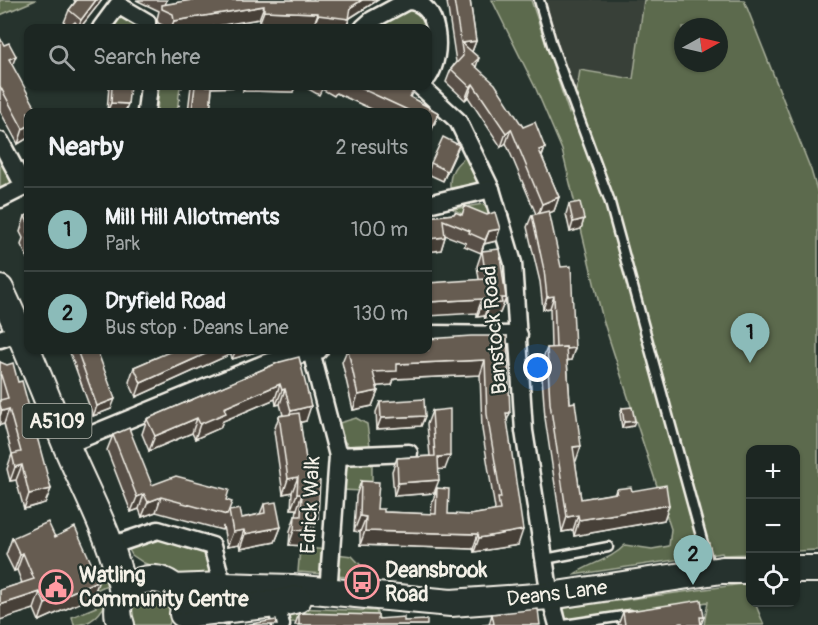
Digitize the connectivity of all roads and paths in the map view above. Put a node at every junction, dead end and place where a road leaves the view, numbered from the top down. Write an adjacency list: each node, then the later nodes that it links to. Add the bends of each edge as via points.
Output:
1 (539, 0): 33 (lane, via 609,199)
2 (104, 24): 3 (street, via 118,5)
3 (147, 24)
4 (368, 24): 5 (street, via 407,1 427,9 437,46)
5 (432, 70)
6 (149, 90): 9 (street)
7 (181, 90): 10 (path)
8 (424, 90): 14 (street, Banstock Road, via 458,121)
9 (146, 108)
10 (179, 108)
11 (0, 141): 12 (street)
12 (24, 183)
13 (24, 187): 15 (street)
14 (491, 189): 16 (street); 19 (street, Banstock Road, via 513,263)
15 (0, 199)
16 (432, 203)
17 (0, 289): 20 (main road, A5109)
18 (432, 334): 19 (street)
19 (519, 335): 29 (street, Banstock Road, via 524,431)
20 (21, 343)
21 (26, 354): 24 (main road, A5109)
22 (300, 354): 24 (street, via 266,363)
23 (316, 354): 26 (street, Edrick Walk)
24 (66, 445): 28 (main road, A5109)
25 (410, 453): 26 (street)
26 (338, 456): 37 (street, Edrick Walk)
27 (608, 547): 29 (lane)
28 (112, 550): 34 (main road, A5109, via 124,568); 35 (street, via 158,530 213,546); 38 (main road, A5109)
29 (545, 559): 39 (street, Banstock Road)
30 (800, 569): 31 (main road)
31 (818, 569)
32 (746, 570): 33 (main road, Deans Lane)
33 (711, 572): 39 (main road, Deans Lane)
34 (147, 579): 36 (main road, via 162,580); 38 (main road)
35 (223, 586): 36 (main road, Deans Lane); 37 (main road, Deans Lane)
36 (173, 588): 42 (main road, via 180,597)
37 (328, 592): 39 (main road, Deans Lane, via 451,603); 40 (main road, Deans Lane)
38 (123, 593): 43 (main road, via 118,607)
39 (550, 596): 44 (street, Banstock Road)
40 (279, 614): 42 (main road, Deans Lane)
41 (638, 614): 45 (lane)
42 (182, 619)
43 (121, 625)
44 (558, 625)
45 (564, 625)

